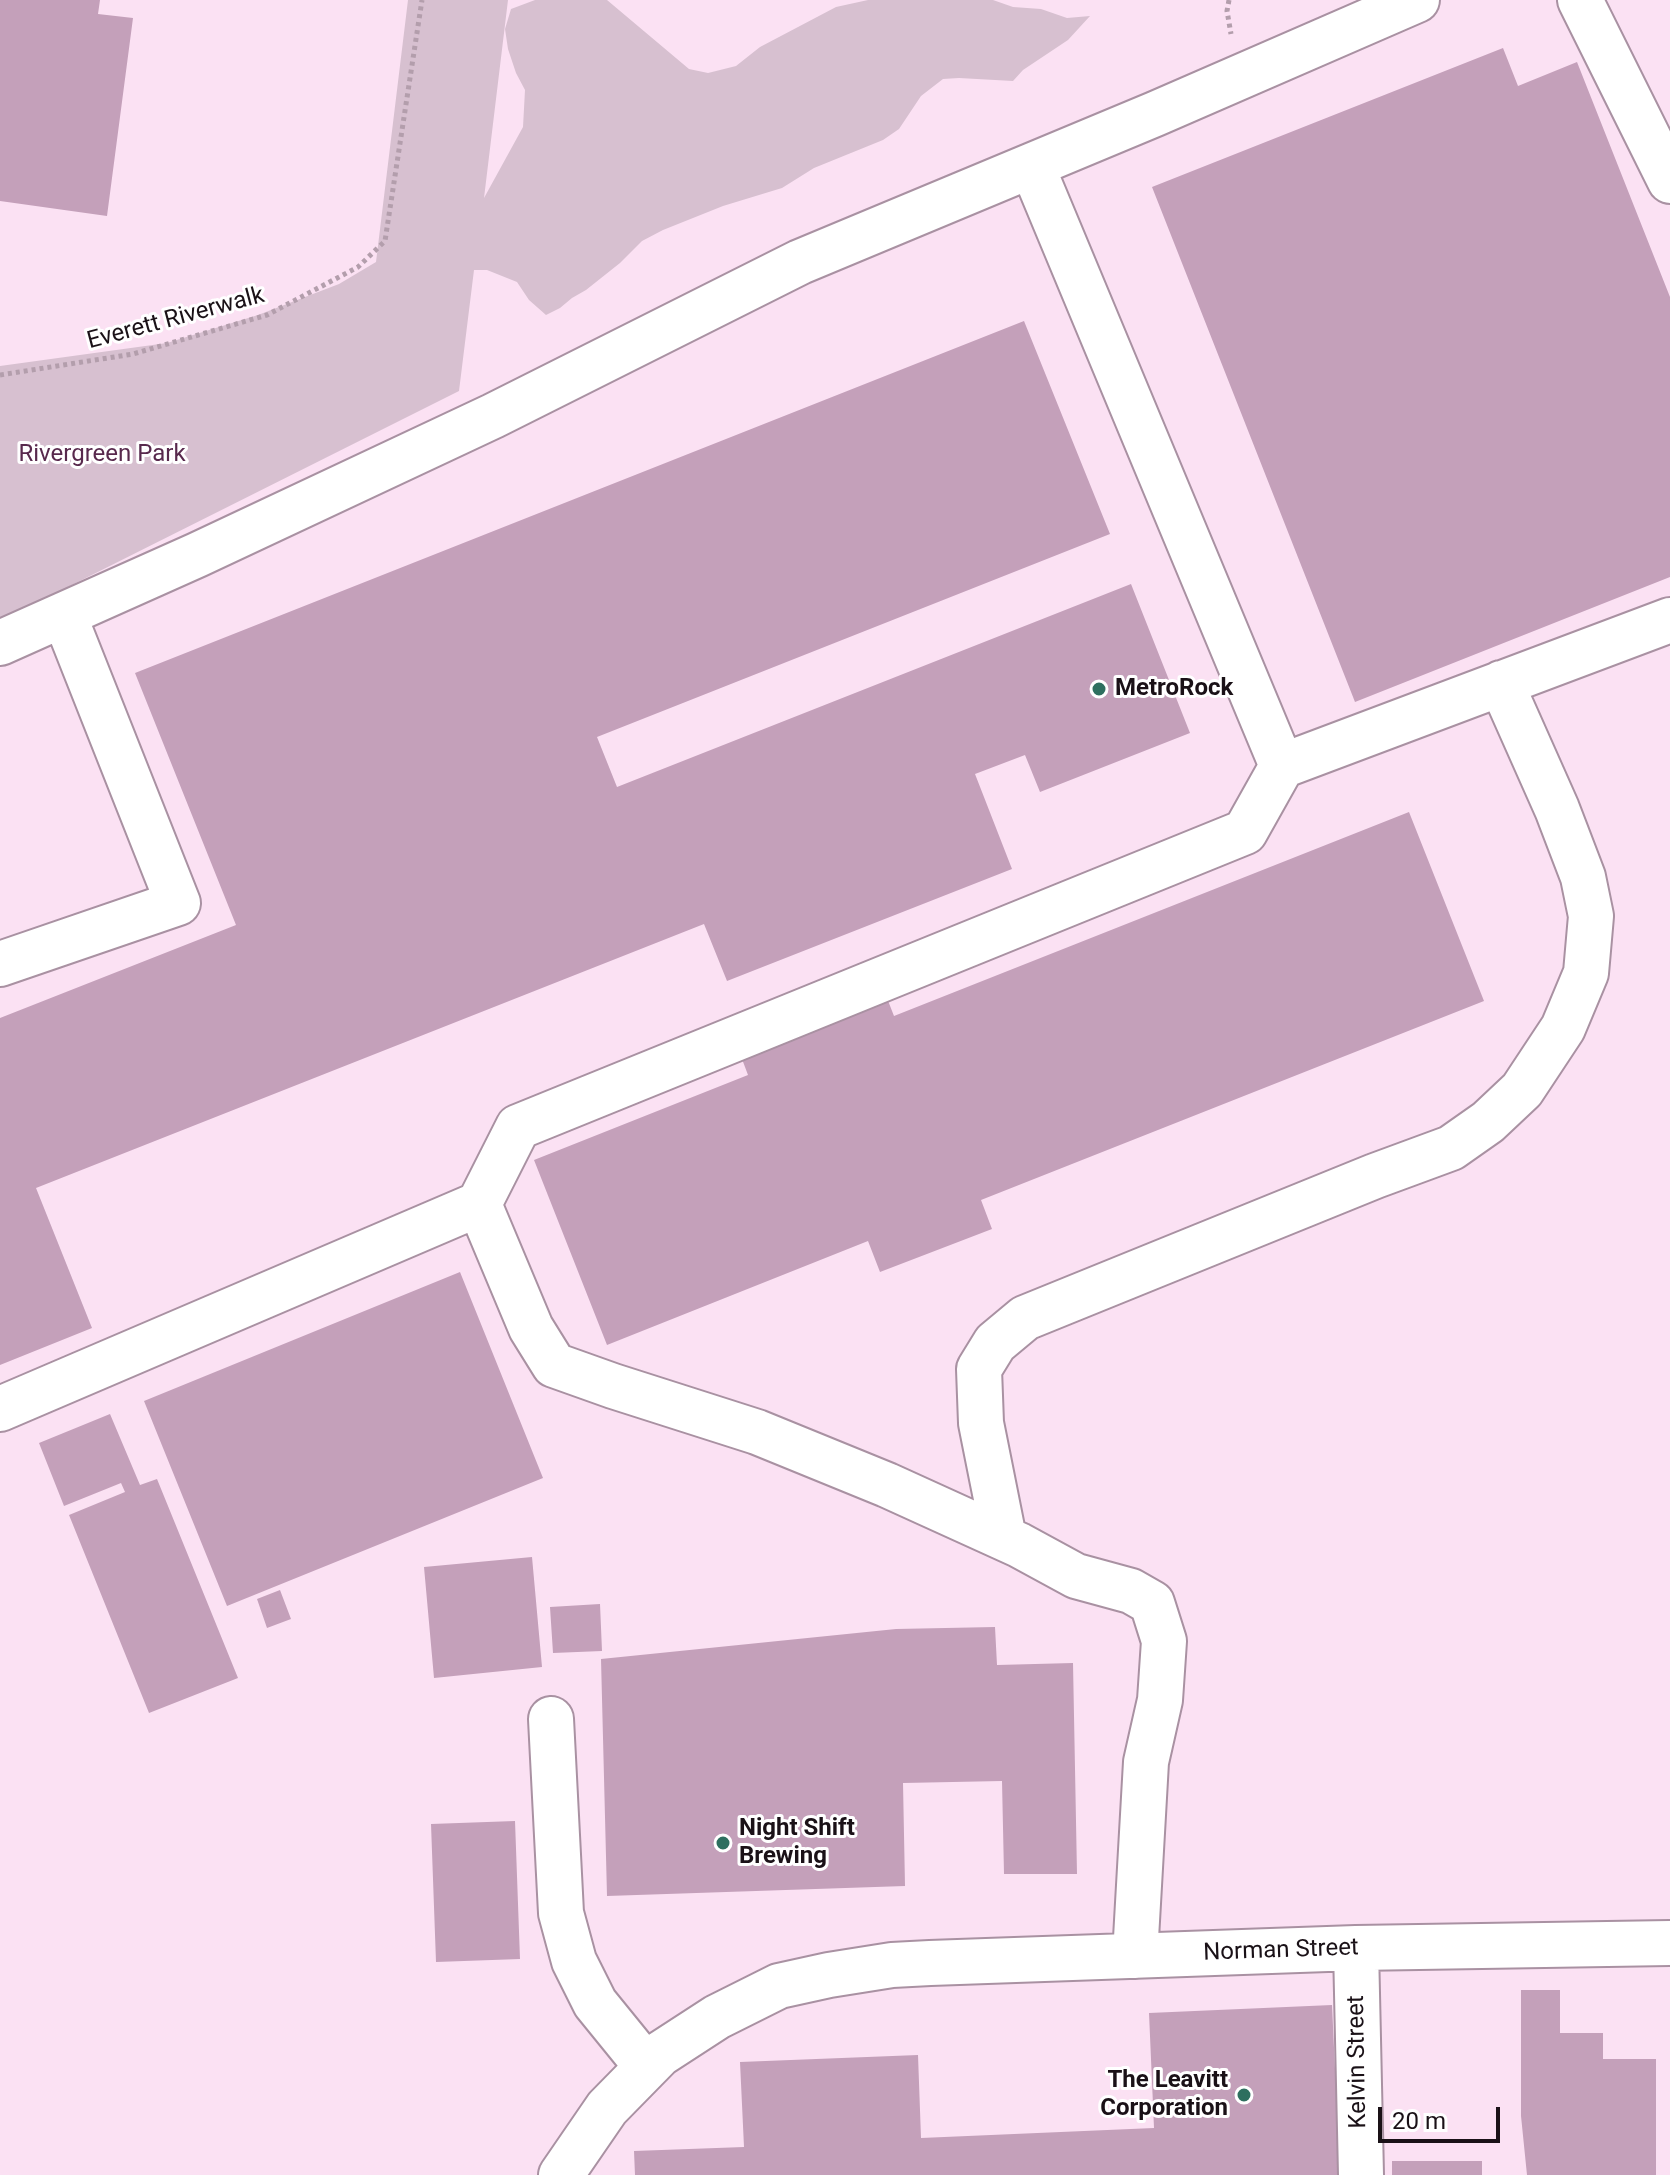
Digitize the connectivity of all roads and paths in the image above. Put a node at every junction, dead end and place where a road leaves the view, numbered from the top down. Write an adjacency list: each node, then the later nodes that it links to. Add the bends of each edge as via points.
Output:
1 (422, 0): 6 (path, Everett Riverwalk, via 385,241 358,267 267,315 133,354)
2 (1417, 0): 4 (street)
3 (1580, 0): 5 (street)
4 (1032, 166): 7 (street, via 800,262 493,416); 11 (street)
5 (1670, 181)
6 (0, 375)
7 (64, 615): 9 (street); 12 (street, via 178,903)
8 (1670, 620): 10 (street)
9 (0, 643)
10 (1501, 683): 11 (street); 15 (street, via 1557,809 1583,877 1591,916 1586,973 1563,1028 1522,1090 1451,1148 1025,1318 995,1343 979,1369 981,1423)
11 (1282, 766): 13 (street, via 1245,832 518,1127)
12 (0, 964)
13 (479, 1204): 14 (street); 15 (street, via 531,1328 554,1365 757,1432)
14 (0, 1409)
15 (1004, 1538): 19 (street, via 1076,1576 1131,1591 1152,1603 1164,1641 1160,1700 1146,1762)
16 (551, 1719): 20 (street, via 561,1913 574,1961 595,2003)
17 (1670, 1943): 18 (street, Norman Street)
18 (1356, 1948): 19 (street, Norman Street); 22 (street, Kelvin Street)
19 (1135, 1956): 20 (street, Norman Street, via 892,1965 779,1986 717,2017)
20 (647, 2067): 21 (street, Norman Street, via 607,2108)
21 (561, 2175)
22 (1361, 2175)

